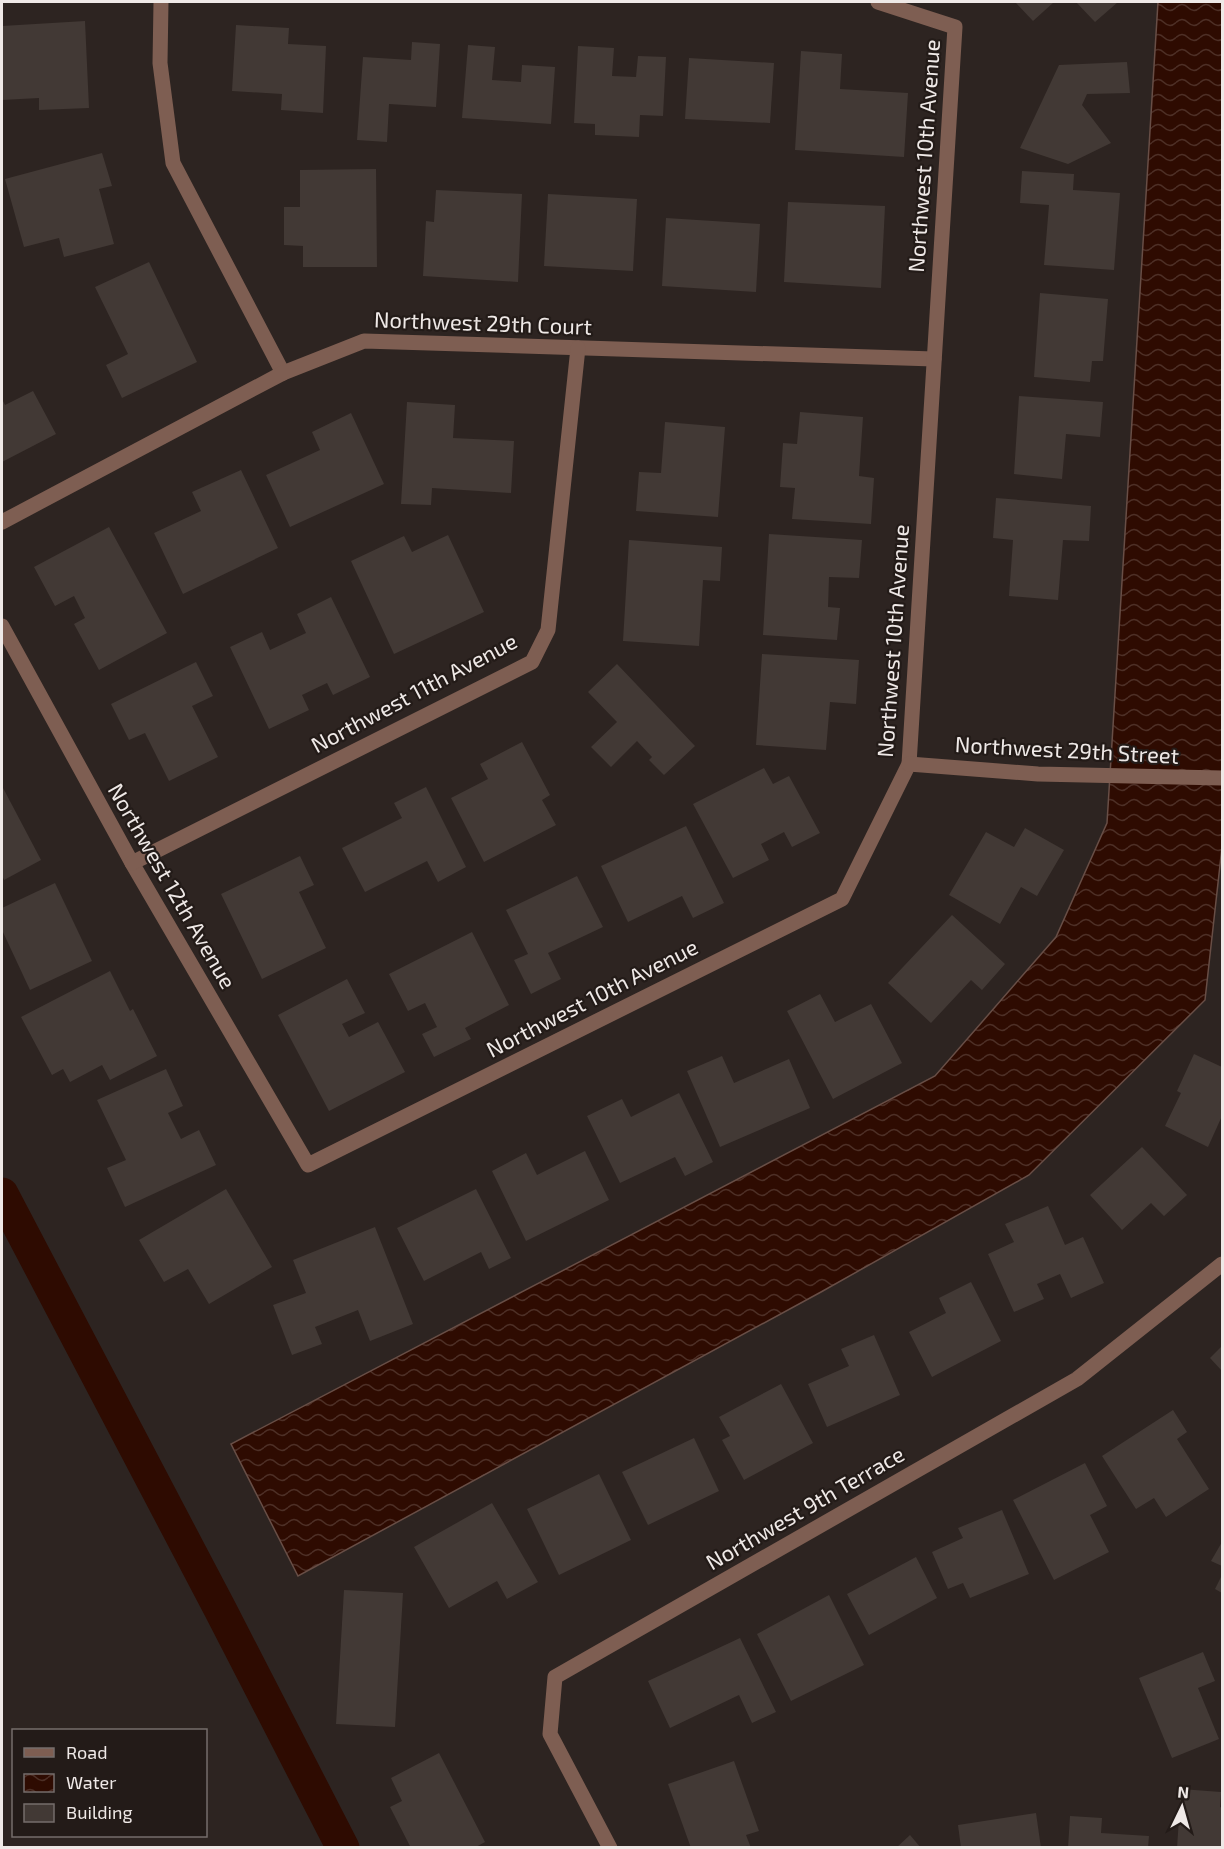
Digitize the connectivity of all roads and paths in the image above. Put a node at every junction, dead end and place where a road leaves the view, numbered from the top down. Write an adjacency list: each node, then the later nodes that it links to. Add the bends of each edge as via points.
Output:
1 (161, 2): 5 (street, via 160,63 173,163)
2 (878, 2): 4 (street, Northwest 10th Avenue, via 955,27)
3 (578, 348): 4 (street, Northwest 29th Court); 5 (street, Northwest 29th Court, via 364,341); 10 (street, Northwest 11th Avenue, via 548,630 532,662)
4 (934, 358): 8 (street, Northwest 10th Avenue)
5 (283, 374): 6 (street, Northwest 29th Court)
6 (2, 522)
7 (2, 626): 10 (street, Northwest 12th Avenue)
8 (909, 764): 9 (street, Northwest 29th Street, via 1038,774); 11 (street, Northwest 10th Avenue, via 842,899)
9 (1222, 778)
10 (132, 863): 11 (street, Northwest 12th Avenue)
11 (308, 1166)
12 (1222, 1264): 13 (street, Northwest 9th Terrace, via 1077,1378 555,1677 550,1734)
13 (610, 1848)

